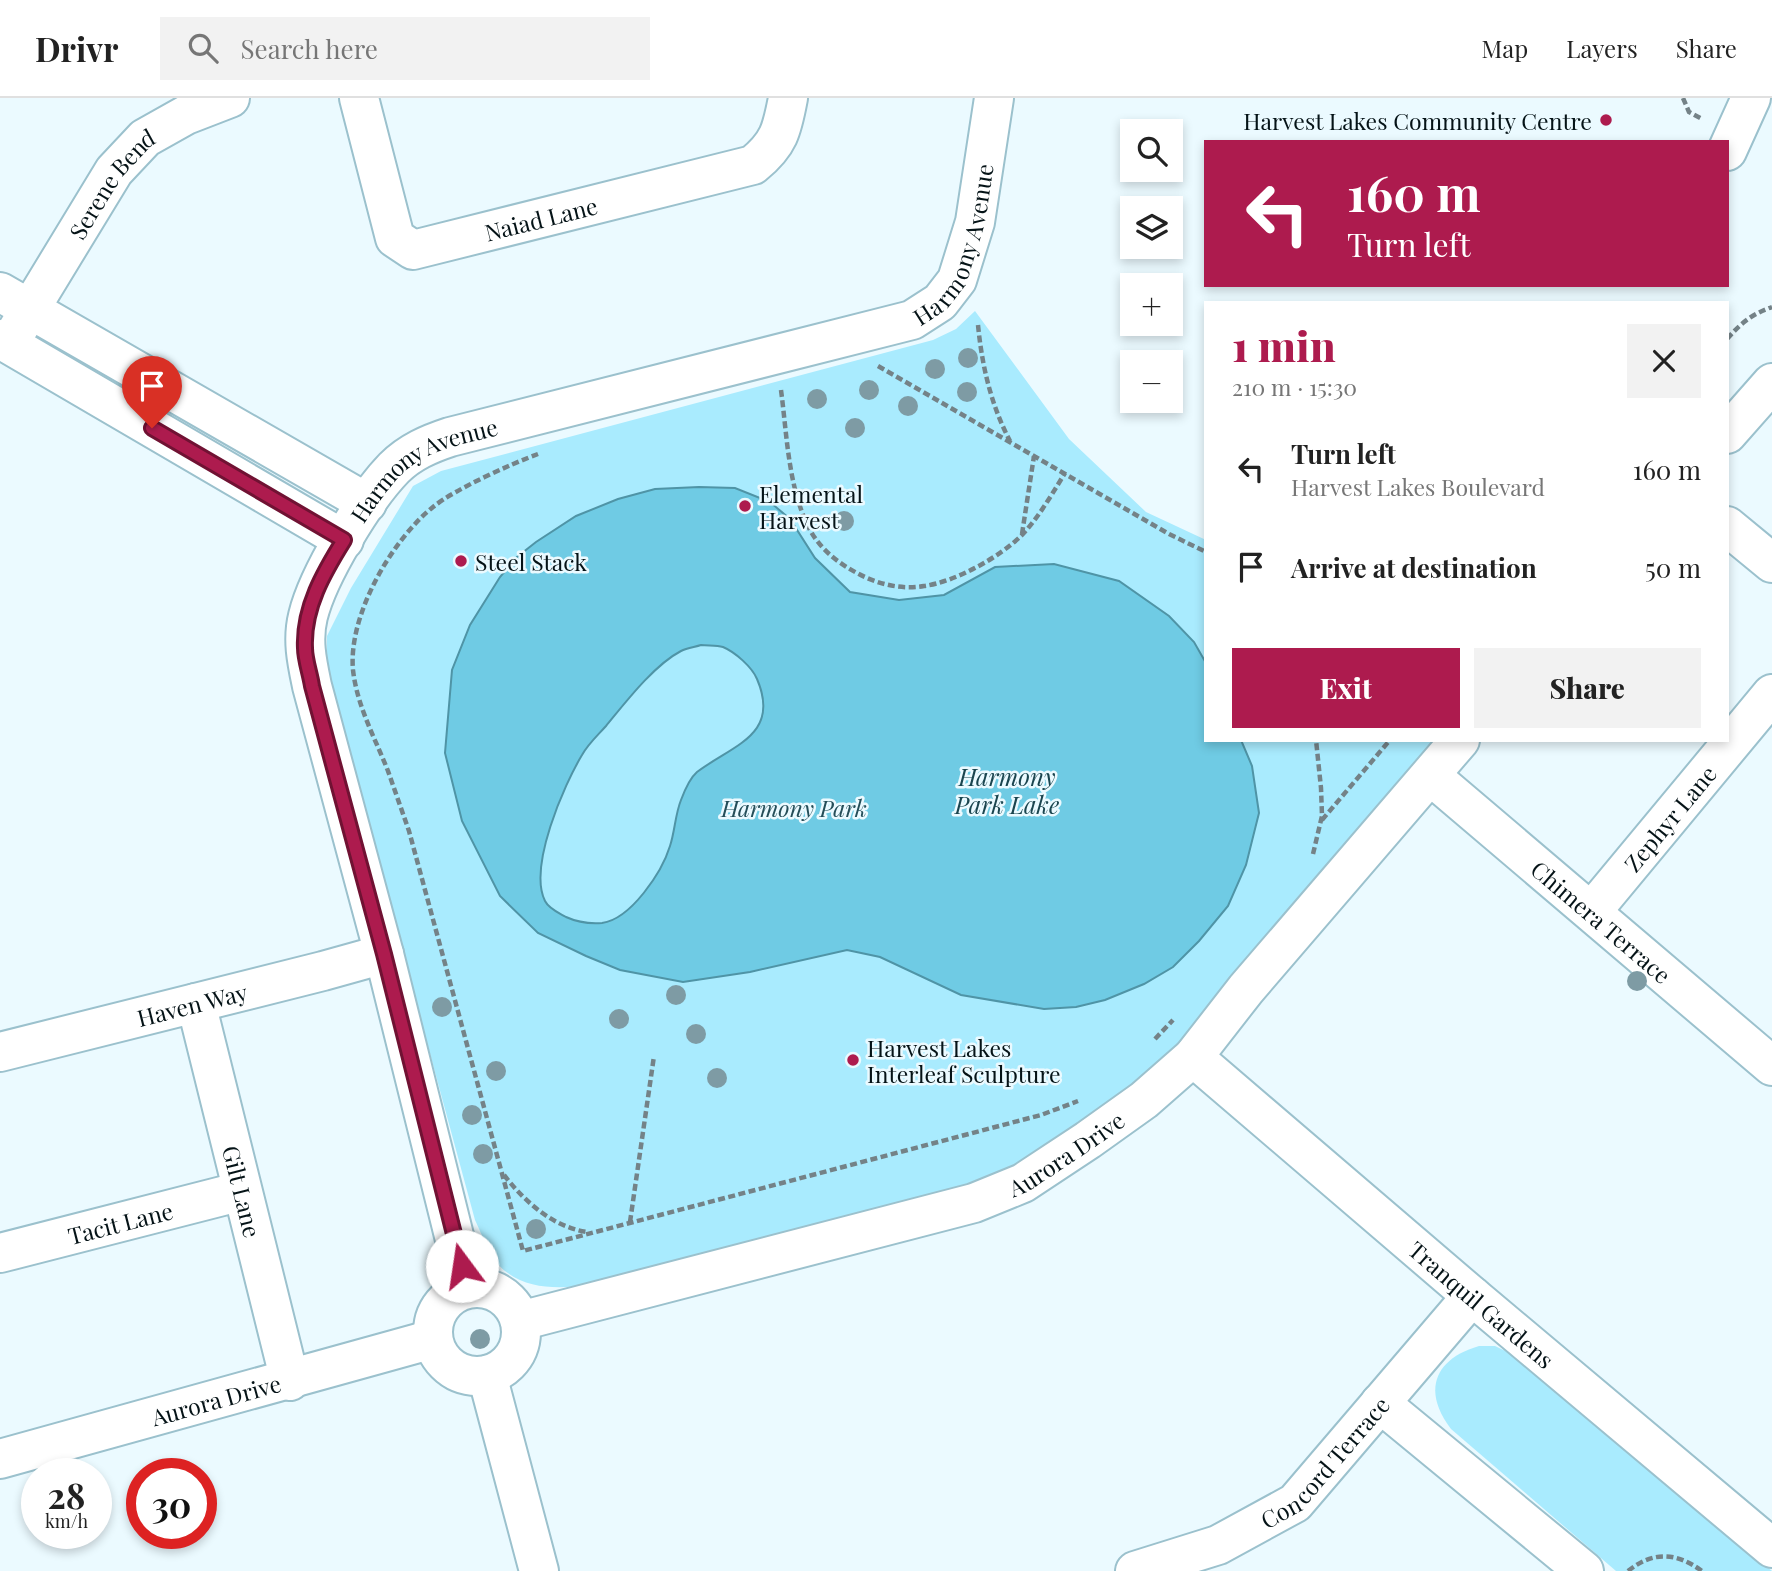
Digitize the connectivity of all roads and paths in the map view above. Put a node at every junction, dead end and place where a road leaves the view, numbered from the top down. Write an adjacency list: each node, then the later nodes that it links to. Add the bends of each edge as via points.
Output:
1 (230, 98): 7 (street, Serene Bend, via 145,138 114,171)
2 (359, 98): 3 (street, Naiad Lane, via 395,239 413,250 753,165 770,152 782,131)
3 (788, 98)
4 (994, 98): 20 (street, Harmony Avenue, via 975,222 957,280 940,302 912,320 421,447 395,468)
5 (1751, 98): 6 (street)
6 (1729, 147)
7 (15, 300): 11 (street, Serene Bend); 20 (street)
8 (1772, 307): 10 (path, via 1742,322)
9 (978, 325): 16 (path, via 988,386)
10 (1729, 337)
11 (3, 347): 23 (street)
12 (876, 365): 16 (path)
13 (1772, 383): 15 (street)
14 (768, 393): 22 (path, via 781,390 794,484 808,528 843,566 897,587 925,586 981,566)
15 (1729, 432)
16 (1011, 443): 18 (path)
17 (548, 452): 43 (path, via 457,493 434,506 411,528 390,554 372,589 355,643 353,669 370,732 409,831)
18 (1034, 456): 19 (path); 22 (path)
19 (1065, 474): 22 (path); 24 (path)
20 (367, 503): 23 (street, Harmony Avenue)
21 (1729, 528): 25 (street)
22 (1021, 535)
23 (344, 540): 34 (street, Harmony Avenue, via 315,594 304,648)
24 (1204, 551)
25 (1772, 563)
26 (1772, 694): 33 (street, Zephyr Lane)
27 (1316, 742): 31 (path)
28 (1388, 742): 31 (path)
29 (1458, 742): 30 (street, Aurora Drive)
30 (1431, 776): 33 (street, Chimera Terrace); 40 (street, Aurora Drive, via 1246,989)
31 (1320, 822): 32 (path)
32 (1313, 856)
33 (1592, 911): 41 (street, Chimera Terrace)
34 (384, 954): 35 (street, Haven Way); 48 (street, Harmony Avenue)
35 (195, 1003): 38 (street, Haven Way); 44 (street, Gilt Lane)
36 (1178, 1015): 37 (path)
37 (1149, 1046)
38 (0, 1052)
39 (654, 1056): 45 (path)
40 (1193, 1057): 49 (street, Tranquil Gardens); 50 (street, Aurora Drive, via 1088,1140 1023,1183 974,1203)
41 (1772, 1066)
42 (1086, 1099): 45 (path, via 1041,1115)
43 (501, 1172): 46 (path, via 560,1225); 46 (path, via 523,1251)
44 (242, 1191): 47 (street, Tacit Lane); 53 (street, Gilt Lane)
45 (630, 1222): 46 (path)
46 (591, 1232)
47 (0, 1253)
48 (467, 1289): 50 (street, via 484,1288 500,1294); 51 (street, via 440,1307)
49 (1472, 1296): 54 (street, Concord Terrace); 56 (street, Tranquil Gardens)
50 (520, 1321): 52 (street, via 515,1355 503,1368)
51 (433, 1339): 52 (street, via 452,1369 469,1376); 53 (street, Aurora Drive)
52 (487, 1375): 57 (street)
53 (290, 1381): 55 (street, Aurora Drive)
54 (1380, 1403): 58 (street, Concord Terrace, via 1295,1503 1217,1545); 59 (street)
55 (0, 1459)
56 (1772, 1548)
57 (538, 1571)
58 (1135, 1571)
59 (1584, 1571)
60 (1628, 1571): 61 (path, via 1652,1556 1666,1556)
61 (1702, 1571)

